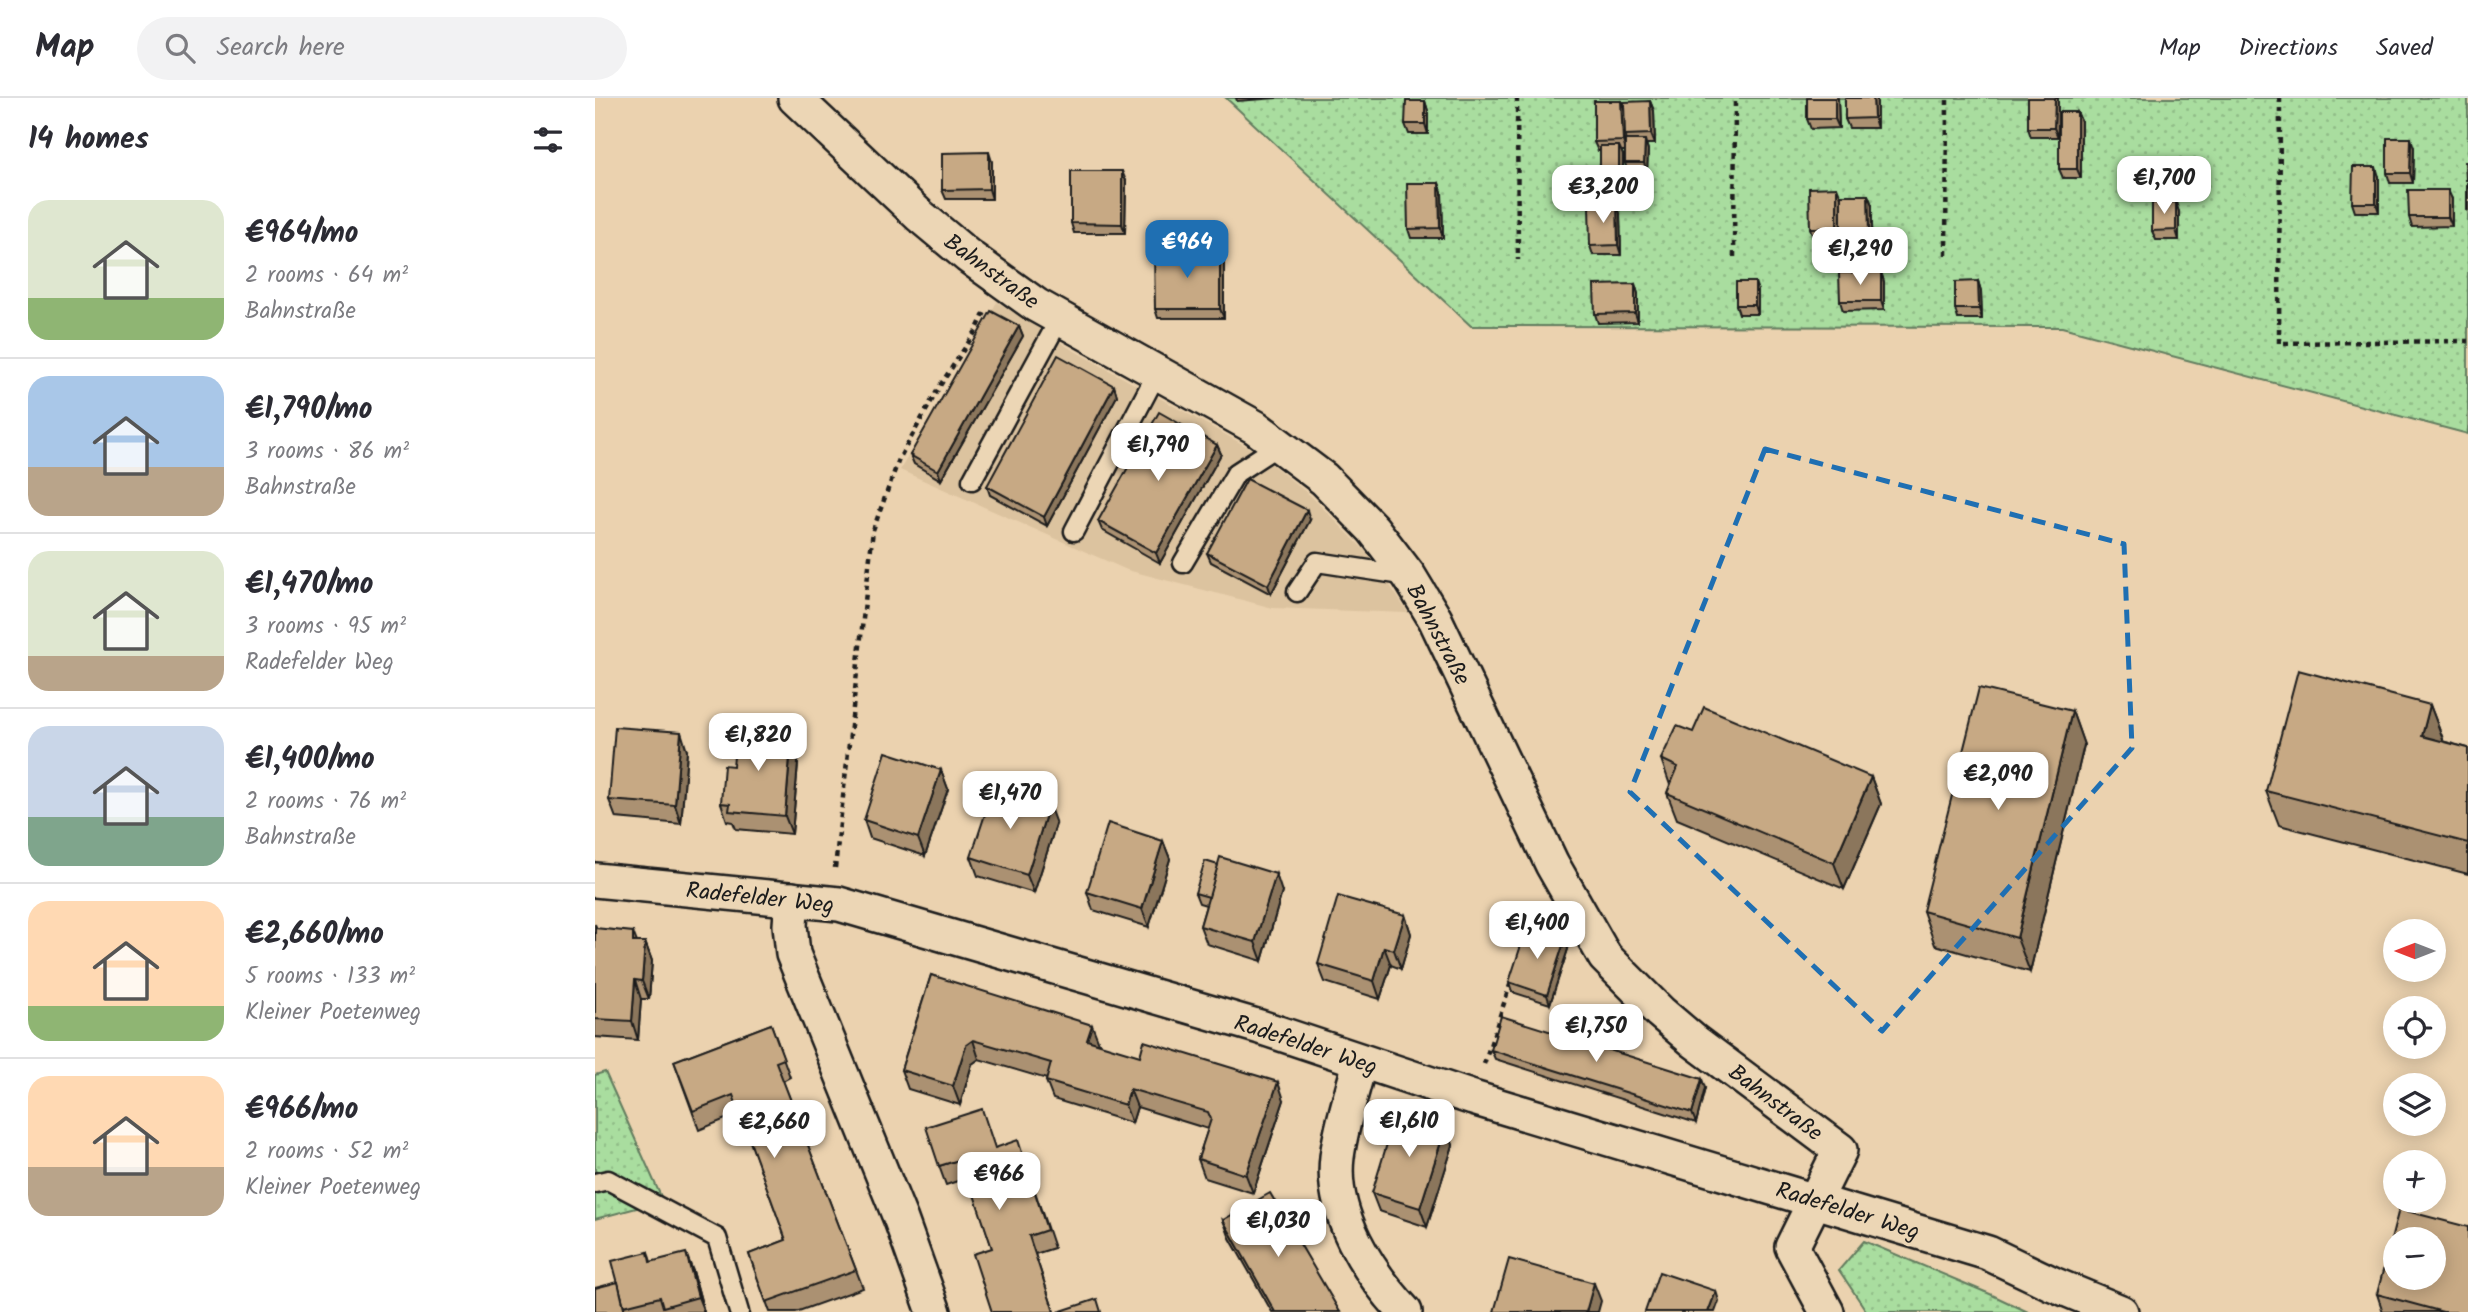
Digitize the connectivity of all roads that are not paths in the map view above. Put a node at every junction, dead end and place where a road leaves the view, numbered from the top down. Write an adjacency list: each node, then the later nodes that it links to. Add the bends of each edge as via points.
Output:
1 (795, 98): 2 (street, Bahnstraße, via 919,215 993,274)
2 (1060, 318): 3 (street, Bahnstraße); 5 (lane)
3 (1157, 373): 4 (street, Bahnstraße); 6 (lane)
4 (1279, 445): 7 (lane, via 1236,473); 8 (street, Bahnstraße, via 1324,480 1373,529)
5 (972, 480)
6 (1074, 531)
7 (1183, 563)
8 (1409, 576): 9 (lane, via 1317,562); 14 (street, Bahnstraße, via 1435,619 1552,864 1605,957 1694,1041 1840,1150)
9 (1297, 592)
10 (595, 880): 11 (street, Radefelder Weg)
11 (792, 899): 12 (street, Radefelder Weg, via 832,904 1260,1027); 15 (street, via 793,954 901,1220)
12 (1360, 1062): 14 (street, Radefelder Weg); 17 (street, via 1342,1130 1337,1188 1364,1258)
13 (595, 1183): 16 (lane, via 608,1180 717,1238)
14 (1816, 1199): 18 (street, Bahnstraße, via 1792,1247); 19 (street, Radefelder Weg, via 1988,1252)
15 (930, 1311)
16 (739, 1312)
17 (1405, 1312)
18 (1827, 1312)
19 (2121, 1312)

